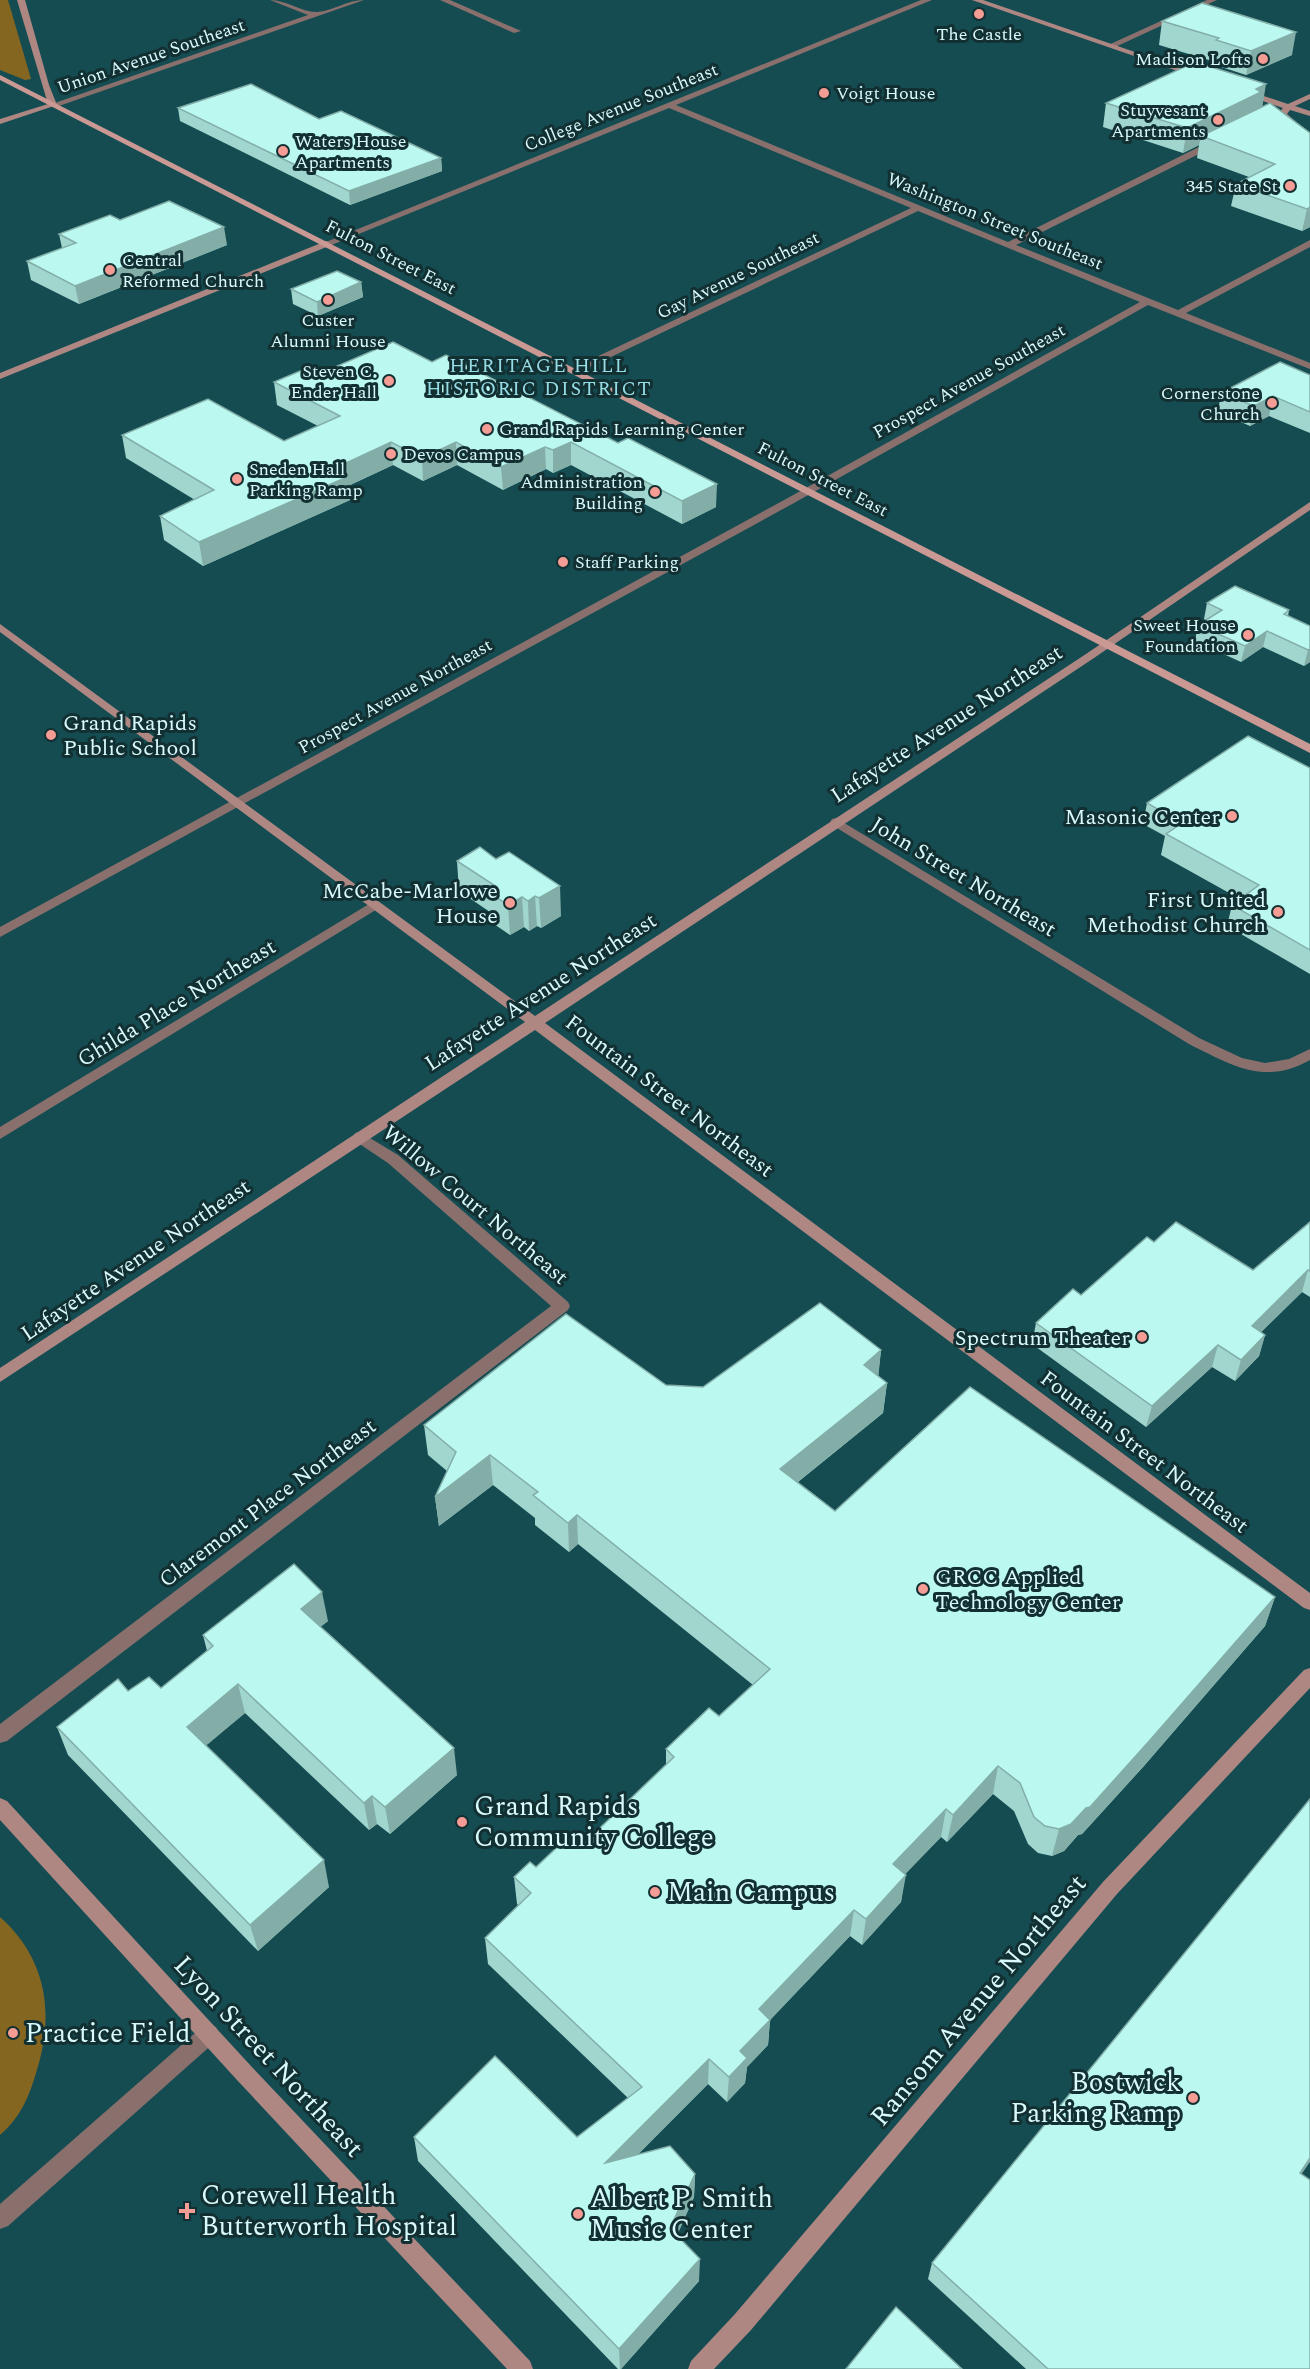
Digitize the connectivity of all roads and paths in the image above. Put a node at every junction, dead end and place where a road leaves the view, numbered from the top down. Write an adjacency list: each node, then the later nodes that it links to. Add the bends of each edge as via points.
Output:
1 (21, 0): 15 (street)
2 (274, 0): 8 (street)
3 (360, 0): 8 (street, Union Avenue Southeast)
4 (444, 0): 9 (street)
5 (928, 0): 16 (street, College Avenue Southeast)
6 (976, 0): 10 (street)
7 (1213, 0): 10 (street)
8 (315, 15): 15 (street, Union Avenue Southeast)
9 (517, 31)
10 (1110, 46): 12 (street)
11 (0, 77): 15 (main road, Fulton Street East)
12 (1205, 78)
13 (1239, 89): 17 (street)
14 (1310, 96): 17 (street)
15 (53, 105): 19 (street); 24 (main road, Fulton Street East)
16 (669, 105): 22 (street, Washington Street Southeast); 24 (street, College Avenue Southeast)
17 (1289, 106): 18 (street); 21 (street, via 1277,115)
18 (1310, 114)
19 (0, 122)
20 (1230, 136): 25 (street)
21 (1310, 138)
22 (918, 208): 25 (street, Washington Street Southeast); 29 (street, Gay Avenue Southeast)
23 (1310, 243): 27 (street)
24 (326, 244): 29 (main road, Fulton Street East); 30 (street)
25 (1009, 245): 26 (street, Washington Street Southeast)
26 (1148, 301): 27 (street, Washington Street Southeast); 31 (street, Prospect Avenue Southeast)
27 (1180, 314): 28 (street, Washington Street Southeast)
28 (1310, 366)
29 (574, 371): 31 (main road, Fulton Street East)
30 (0, 376)
31 (807, 491): 34 (main road, Fulton Street East); 36 (street, Prospect Avenue Northeast)
32 (1310, 505): 34 (street, Lafayette Avenue Northeast)
33 (0, 627): 36 (street, Fountain Street Northeast)
34 (1106, 644): 35 (main road, Fulton Street East); 37 (street, Lafayette Avenue Northeast)
35 (1310, 749)
36 (238, 802): 38 (street, Fountain Street Northeast); 39 (street, Prospect Avenue Northeast)
37 (836, 822): 40 (street, Lafayette Avenue Northeast); 41 (street, John Street Northeast, via 1194,1041 1239,1063 1268,1070 1288,1068)
38 (374, 905): 40 (street, Fountain Street Northeast); 42 (street, Ghilda Place Northeast)
39 (0, 933)
40 (534, 1022): 43 (street, Lafayette Avenue Northeast); 46 (street, Fountain Street Northeast)
41 (1310, 1054)
42 (0, 1134)
43 (360, 1137): 44 (street, Willow Court Northeast, via 393,1160); 45 (street, Lafayette Avenue Northeast)
44 (562, 1306): 48 (street, Claremont Place Northeast)
45 (0, 1376)
46 (1310, 1603)
47 (1310, 1676): 53 (street, Ransom Avenue Northeast, via 1110,1888)
48 (0, 1735)
49 (0, 1807): 50 (street, Lyon Street Northeast)
50 (209, 2034): 51 (street); 52 (street, Lyon Street Northeast)
51 (0, 2218)
52 (522, 2369)
53 (699, 2369)

